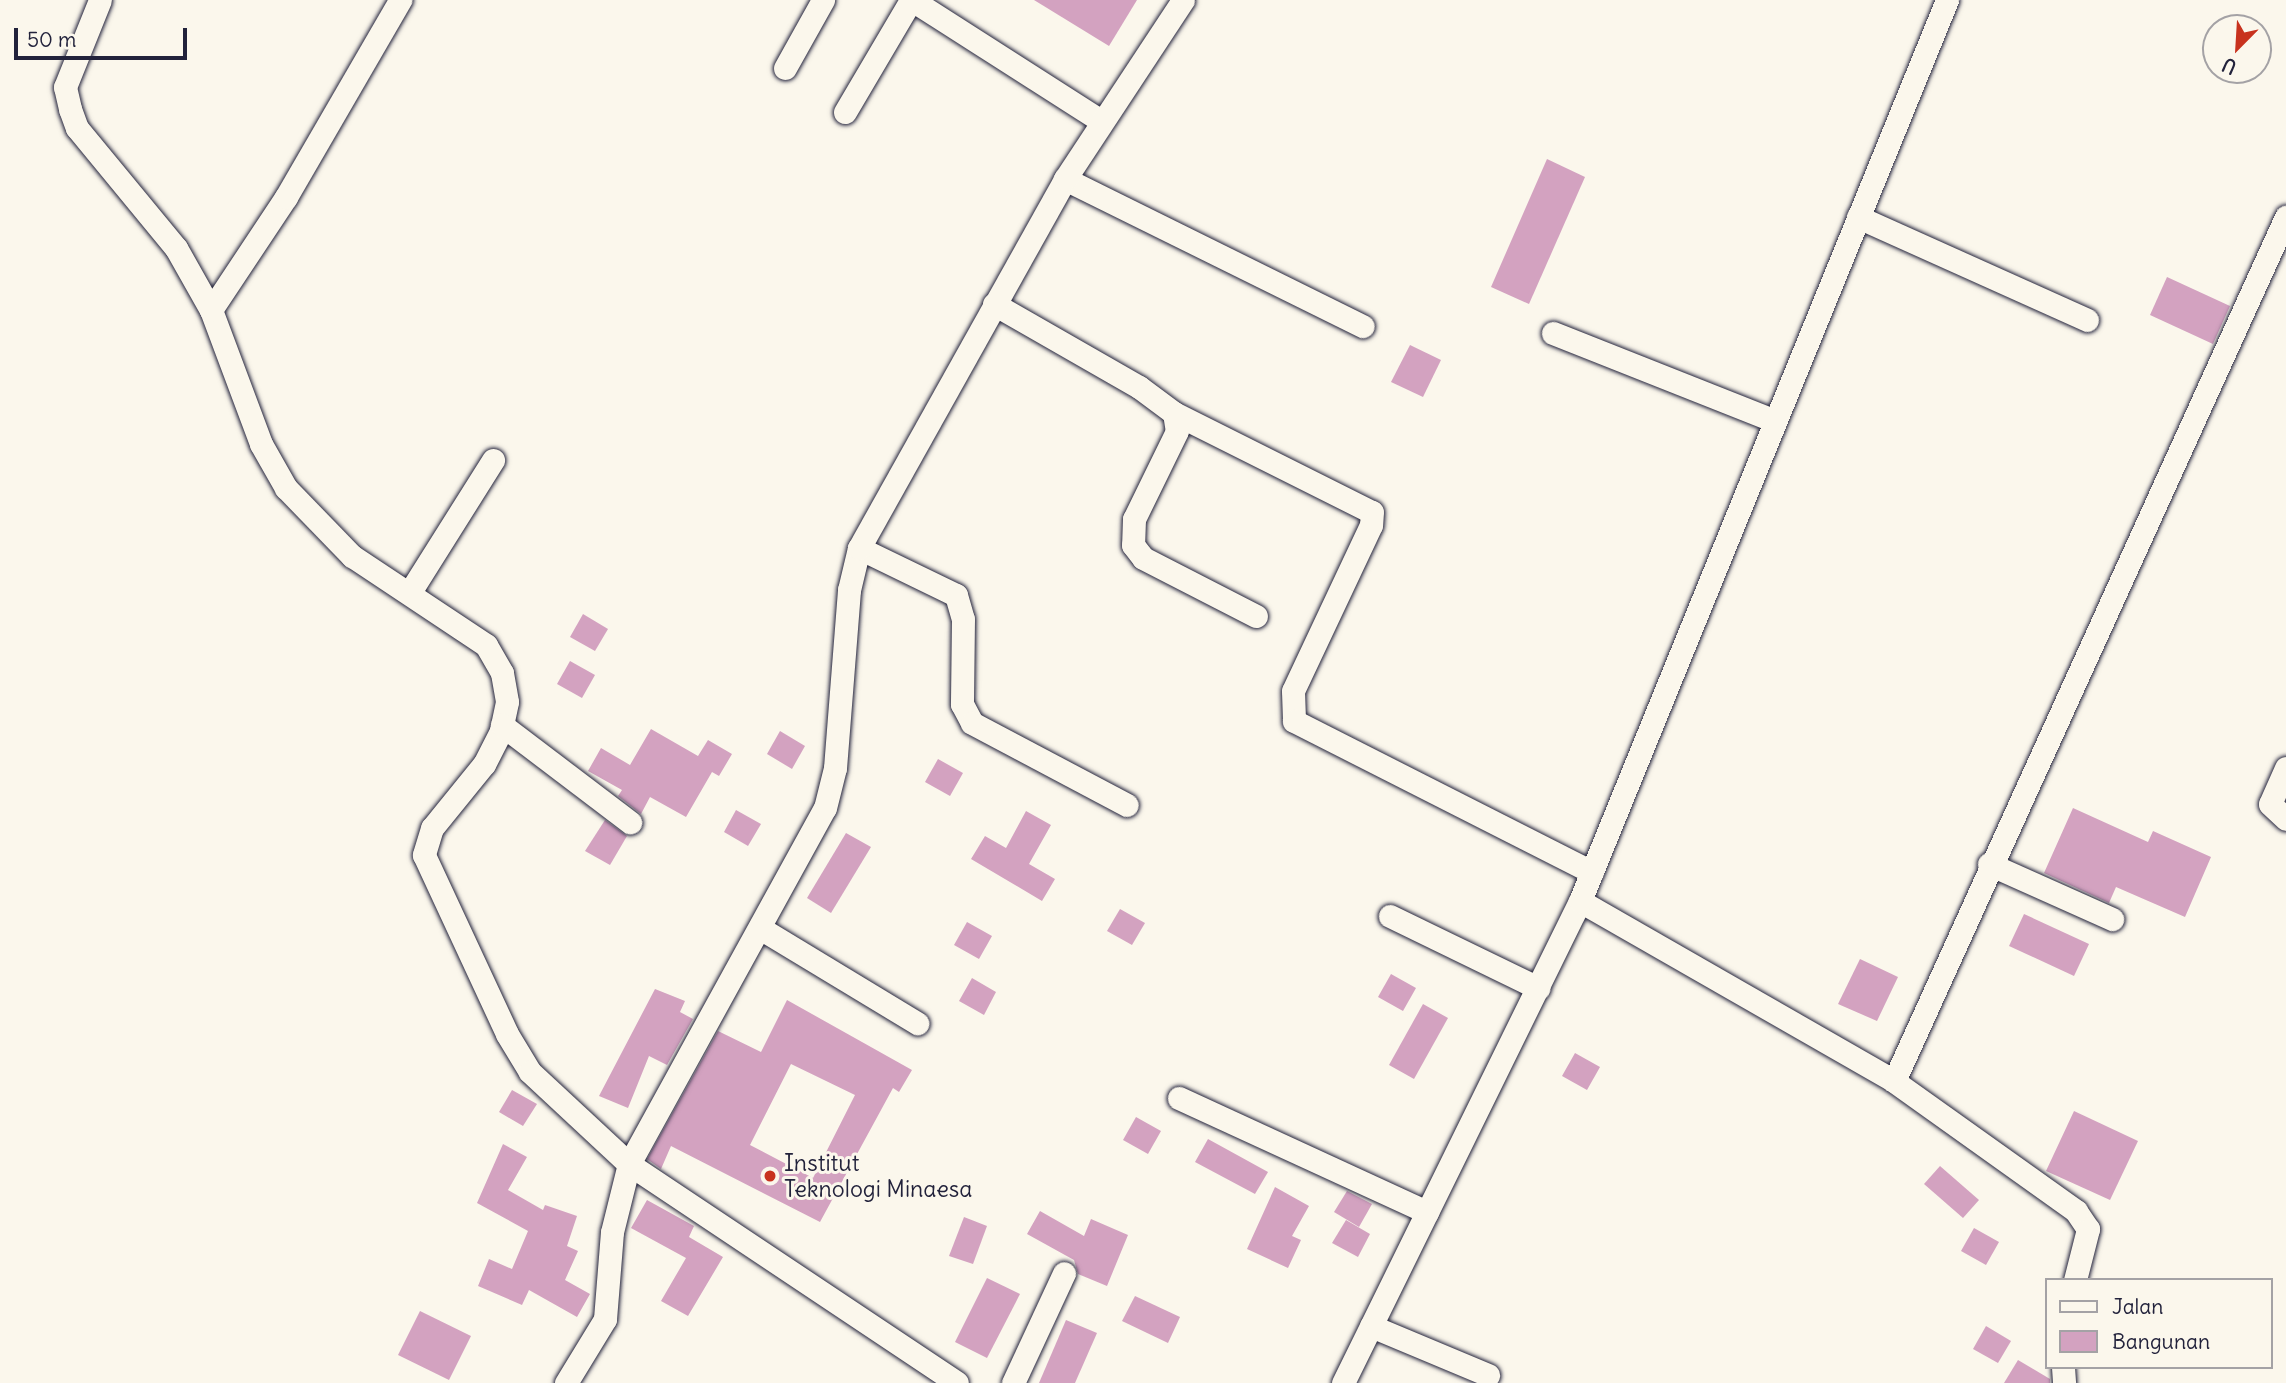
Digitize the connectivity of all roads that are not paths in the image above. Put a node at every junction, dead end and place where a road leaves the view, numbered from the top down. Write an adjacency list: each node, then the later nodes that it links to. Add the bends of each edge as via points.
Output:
1 (100, 0): 14 (street, via 65,87 70,109 78,128 176,248)
2 (400, 0): 14 (street, via 286,197)
3 (823, 0): 7 (street)
4 (911, 0): 8 (street); 9 (street)
5 (1182, 0): 9 (street)
6 (1947, 0): 11 (street)
7 (785, 68)
8 (845, 112)
9 (1101, 121): 10 (street)
10 (1065, 178): 13 (street); 16 (street)
11 (1858, 216): 15 (street); 19 (street)
12 (2286, 217): 29 (street)
13 (994, 304): 18 (street, via 1139,387); 21 (street)
14 (211, 310): 22 (street, via 261,444 286,488 352,556)
15 (2087, 320)
16 (1363, 326)
17 (1553, 333): 19 (street)
18 (1174, 413): 23 (street, via 1177,431 1134,519 1133,545 1143,558); 30 (street, via 1371,512 1371,525 1293,691 1294,721)
19 (1775, 421): 30 (street)
20 (493, 460): 22 (street)
21 (859, 548): 26 (street, via 956,595 963,619 961,704 972,723); 34 (street, via 849,590 835,768 825,808)
22 (410, 592): 24 (street, via 486,645 502,673 506,702)
23 (1256, 616)
24 (502, 725): 28 (street); 39 (street, via 484,764 432,828 424,855 428,871 530,1072)
25 (2286, 768): 27 (street, via 2270,804)
26 (1127, 805)
27 (2286, 819)
28 (630, 822)
29 (1989, 864): 33 (street); 37 (street)
30 (1592, 872): 31 (street)
31 (1580, 901): 35 (street); 37 (street)
32 (1390, 916): 35 (street)
33 (2112, 919)
34 (760, 928): 36 (street); 39 (street)
35 (1538, 988): 40 (street)
36 (918, 1023)
37 (1894, 1081): 42 (street, via 2076,1211 2088,1229)
38 (1179, 1098): 40 (street)
39 (629, 1164): 45 (street, via 611,1232 605,1319); 46 (street)
40 (1427, 1212): 43 (street)
41 (1064, 1273): 47 (street)
42 (2076, 1278)
43 (1371, 1326): 44 (street); 48 (street)
44 (1488, 1375)
45 (566, 1383)
46 (957, 1383)
47 (1013, 1383)
48 (1343, 1383)

